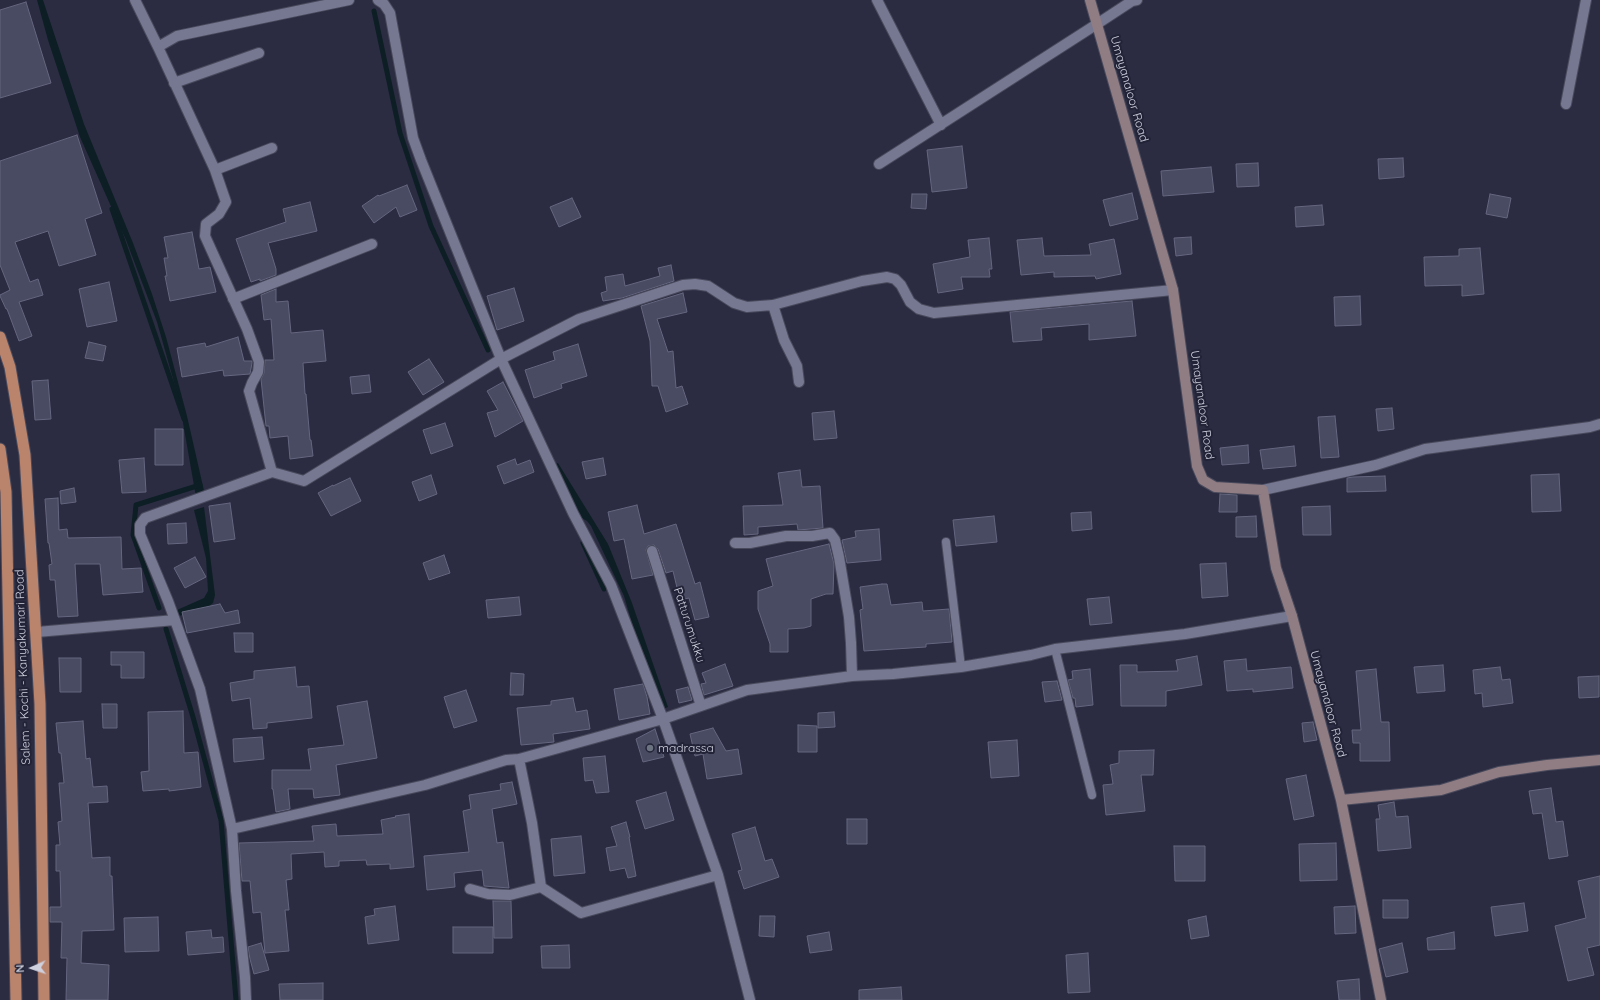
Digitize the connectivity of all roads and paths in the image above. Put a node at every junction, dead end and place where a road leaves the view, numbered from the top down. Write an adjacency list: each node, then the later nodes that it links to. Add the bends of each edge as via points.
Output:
1 (135, 0): 9 (street)
2 (349, 0): 9 (street, via 177,36)
3 (378, 0): 22 (street, via 390,13 413,138)
4 (877, 0): 13 (street)
5 (1090, 0): 8 (main road, Umayanaloor Road)
6 (1137, 0): 8 (street)
7 (1586, 0): 12 (street)
8 (1097, 24): 13 (street); 18 (main road, Umayanaloor Road)
9 (158, 47): 11 (street)
10 (259, 52): 11 (street)
11 (174, 83): 16 (street)
12 (1566, 104)
13 (941, 125): 15 (street)
14 (272, 148): 16 (street)
15 (879, 164)
16 (214, 170): 19 (street, via 226,202 219,214 206,224 205,236)
17 (372, 244): 19 (street)
18 (1173, 290): 20 (street, via 934,313 919,309 910,302 895,279 886,277); 27 (main road, Umayanaloor Road, via 1198,466 1204,480 1216,487)
19 (233, 299): 26 (street, via 259,362 258,372 249,391)
20 (773, 305): 22 (street, via 747,307 734,303 708,286 683,285 579,319); 23 (street, via 784,340 797,366)
21 (0, 337): 33 (highway, Salem - Kochi - Kanyakumari Road, via 10,367 25,456)
22 (501, 359): 26 (street, via 304,481); 38 (street, via 611,585)
23 (799, 382)
24 (1600, 424): 27 (street, via 1425,449 1376,465)
25 (0, 449): 47 (highway, via 6,492)
26 (272, 472): 32 (street, via 145,518 140,525 140,534)
27 (1263, 490): 31 (main road, Umayanaloor Road, via 1276,568)
28 (946, 542): 35 (lane)
29 (735, 543): 36 (street, via 830,533 835,540 839,557 849,617)
30 (652, 551): 37 (street, Patturumukku)
31 (1292, 616): 34 (street, via 1186,634); 42 (main road, Umayanaloor Road)
32 (175, 620): 33 (street); 43 (street, via 200,689)
33 (36, 632): 48 (highway, Salem - Kochi - Kanyakumari Road, via 40,704)
34 (1055, 649): 35 (street); 41 (lane)
35 (961, 667): 36 (street)
36 (852, 676): 37 (street, via 747,690)
37 (701, 706): 38 (street)
38 (663, 719): 39 (street); 44 (street)
39 (519, 759): 43 (street, via 506,760 426,786); 45 (street)
40 (1600, 760): 42 (main road, via 1499,772 1441,790)
41 (1092, 795)
42 (1341, 800): 51 (main road, Umayanaloor Road)
43 (232, 829): 49 (street)
44 (718, 875): 45 (street, via 581,912); 50 (street)
45 (541, 887): 46 (street, via 510,895 488,894)
46 (470, 889)
47 (16, 1000)
48 (44, 1000)
49 (246, 1000)
50 (750, 1000)
51 (1382, 1000)

